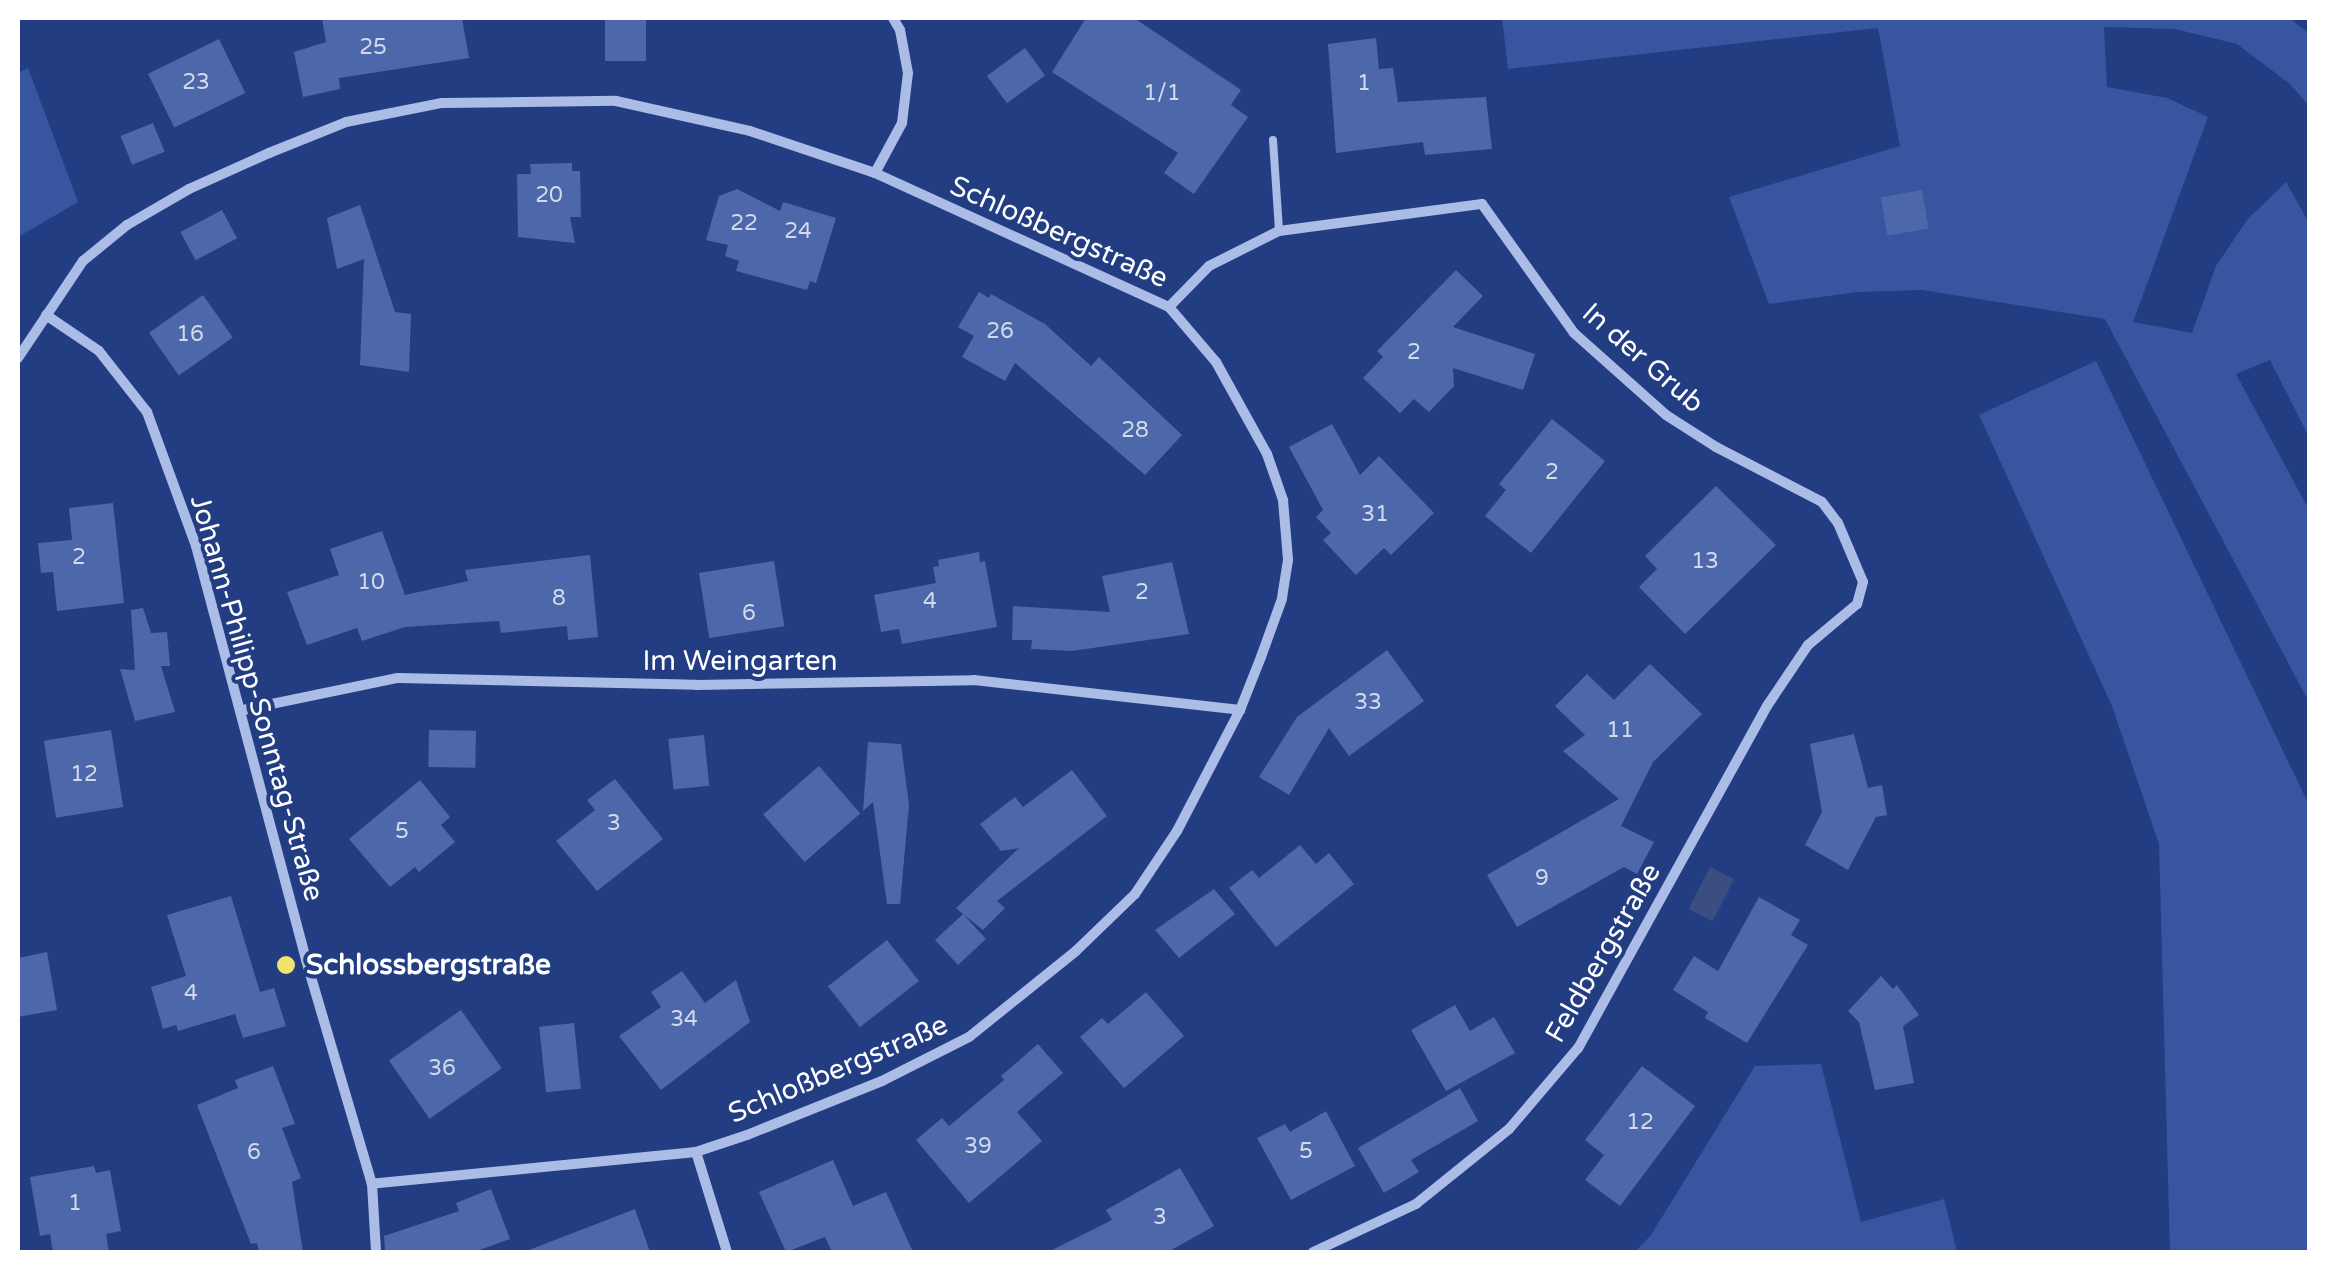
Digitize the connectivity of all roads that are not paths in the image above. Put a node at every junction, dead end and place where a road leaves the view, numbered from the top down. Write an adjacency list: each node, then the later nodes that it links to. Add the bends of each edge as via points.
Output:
1 (893, 18): 3 (street, via 908,73 902,123)
2 (1272, 140): 4 (lane)
3 (875, 173): 5 (street, Schloßbergstraße); 6 (street, Schloßbergstraße, via 750,131 616,101 442,103 346,122 189,190 127,225 83,261)
4 (1278, 231): 5 (street, via 1210,266); 8 (street, In der Grub, via 1482,204 1574,333 1653,403 1716,447 1822,502 1863,582)
5 (1169, 307): 10 (street, Schloßbergstraße, via 1242,403 1283,500 1288,560 1282,599)
6 (46, 314): 7 (street, Schloßbergstraße); 9 (street, Johann-Philipp-Sonntag-Straße, via 99,351 147,412 196,546)
7 (18, 358)
8 (1857, 604): 15 (street, Feldbergstraße, via 1808,646 1767,706 1578,1048 1509,1129 1416,1204)
9 (242, 710): 10 (street, Im Weingarten, via 398,678 696,685 974,680); 12 (street, Johann-Philipp-Sonntag-Straße)
10 (1240, 710): 11 (street, Schloßbergstraße, via 1177,831 1135,894 1076,951 969,1037 882,1080)
11 (696, 1152): 12 (street, Schloßbergstraße); 14 (street)
12 (372, 1184): 13 (street, Johann-Philipp-Sonntag-Straße)
13 (376, 1252)
14 (728, 1252)
15 (1313, 1252)

